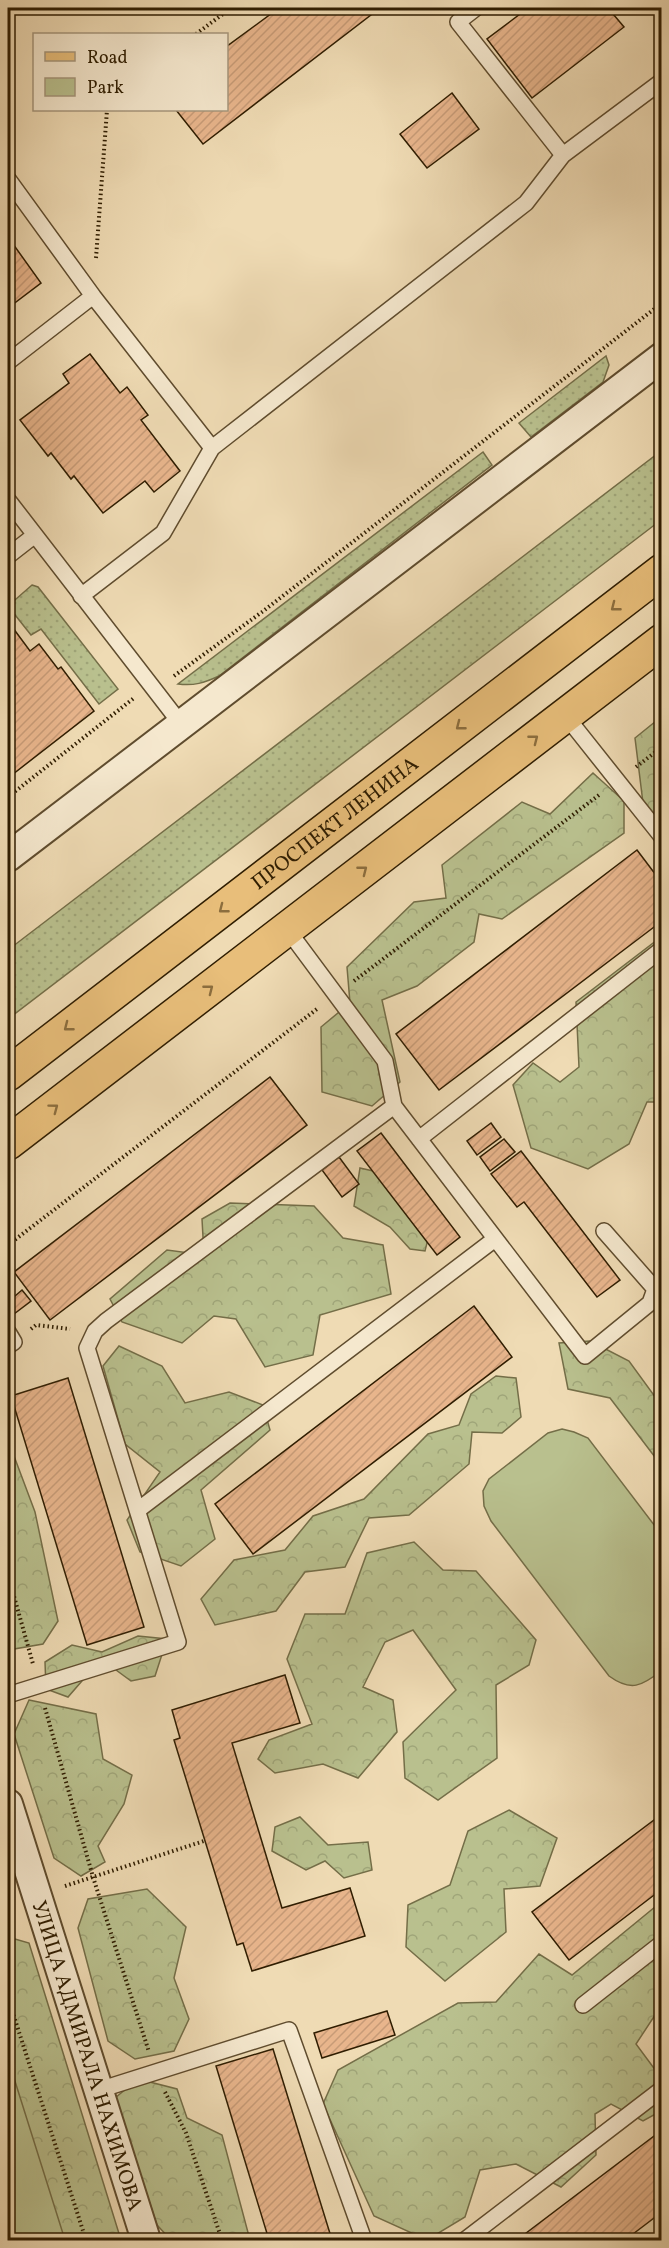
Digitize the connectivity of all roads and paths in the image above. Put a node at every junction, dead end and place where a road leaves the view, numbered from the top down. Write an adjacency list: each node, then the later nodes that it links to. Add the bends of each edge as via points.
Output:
1 (231, 8): 3 (path)
2 (476, 8): 6 (lane, via 458,22)
3 (197, 33)
4 (662, 81): 6 (lane)
5 (107, 111): 8 (path)
6 (563, 155): 12 (lane, via 526,203)
7 (8, 179): 8 (lane)
8 (93, 296): 11 (lane); 12 (lane)
9 (662, 303): 19 (path, via 262,612)
10 (662, 357): 21 (street)
11 (8, 362)
12 (212, 448): 17 (lane, via 163,533)
13 (8, 500): 14 (lane)
14 (35, 535): 15 (lane); 17 (lane)
15 (8, 556)
16 (662, 571): 27 (main road, ПРОСПЕКТ ЛЕНИНА, one-way to 27)
17 (81, 596): 19 (lane)
18 (662, 641): 20 (main road)
19 (154, 690): 21 (lane); 22 (path, via 134,698)
20 (565, 715): 23 (lane); 25 (main road, one-way to 20)
21 (181, 724): 24 (street)
22 (8, 797)
23 (662, 837)
24 (8, 857)
25 (287, 929): 28 (lane, via 385,1061); 30 (main road, one-way to 25)
26 (662, 949): 29 (lane)
27 (8, 1074)
28 (394, 1106): 29 (lane); 33 (lane)
29 (419, 1139): 32 (lane)
30 (8, 1143)
31 (604, 1231): 32 (lane, via 655,1289 650,1303 585,1356)
32 (495, 1239): 35 (lane)
33 (95, 1331): 34 (path, via 36,1325); 35 (lane, via 87,1348)
34 (10, 1340)
35 (138, 1510): 37 (lane, via 178,1642)
36 (8, 1575): 37 (path)
37 (39, 1684): 38 (lane); 41 (path)
38 (8, 1695)
39 (8, 1804): 42 (street, УЛИЦА АДМИРАЛА НАХИМОВА)
40 (204, 1841): 41 (path)
41 (93, 1877): 42 (path); 46 (path)
42 (37, 1895): 48 (street, УЛИЦА АДМИРАЛА НАХИМОВА)
43 (662, 1943): 45 (lane)
44 (8, 1998): 49 (path)
45 (583, 2005)
46 (155, 2072): 48 (lane); 51 (path, via 186,2133); 52 (lane, via 289,2030)
47 (662, 2089): 53 (lane)
48 (99, 2090): 50 (street, УЛИЦА АДМИРАЛА НАХИМОВА)
49 (86, 2241)
50 (146, 2241)
51 (222, 2241)
52 (364, 2241)
53 (465, 2241)

